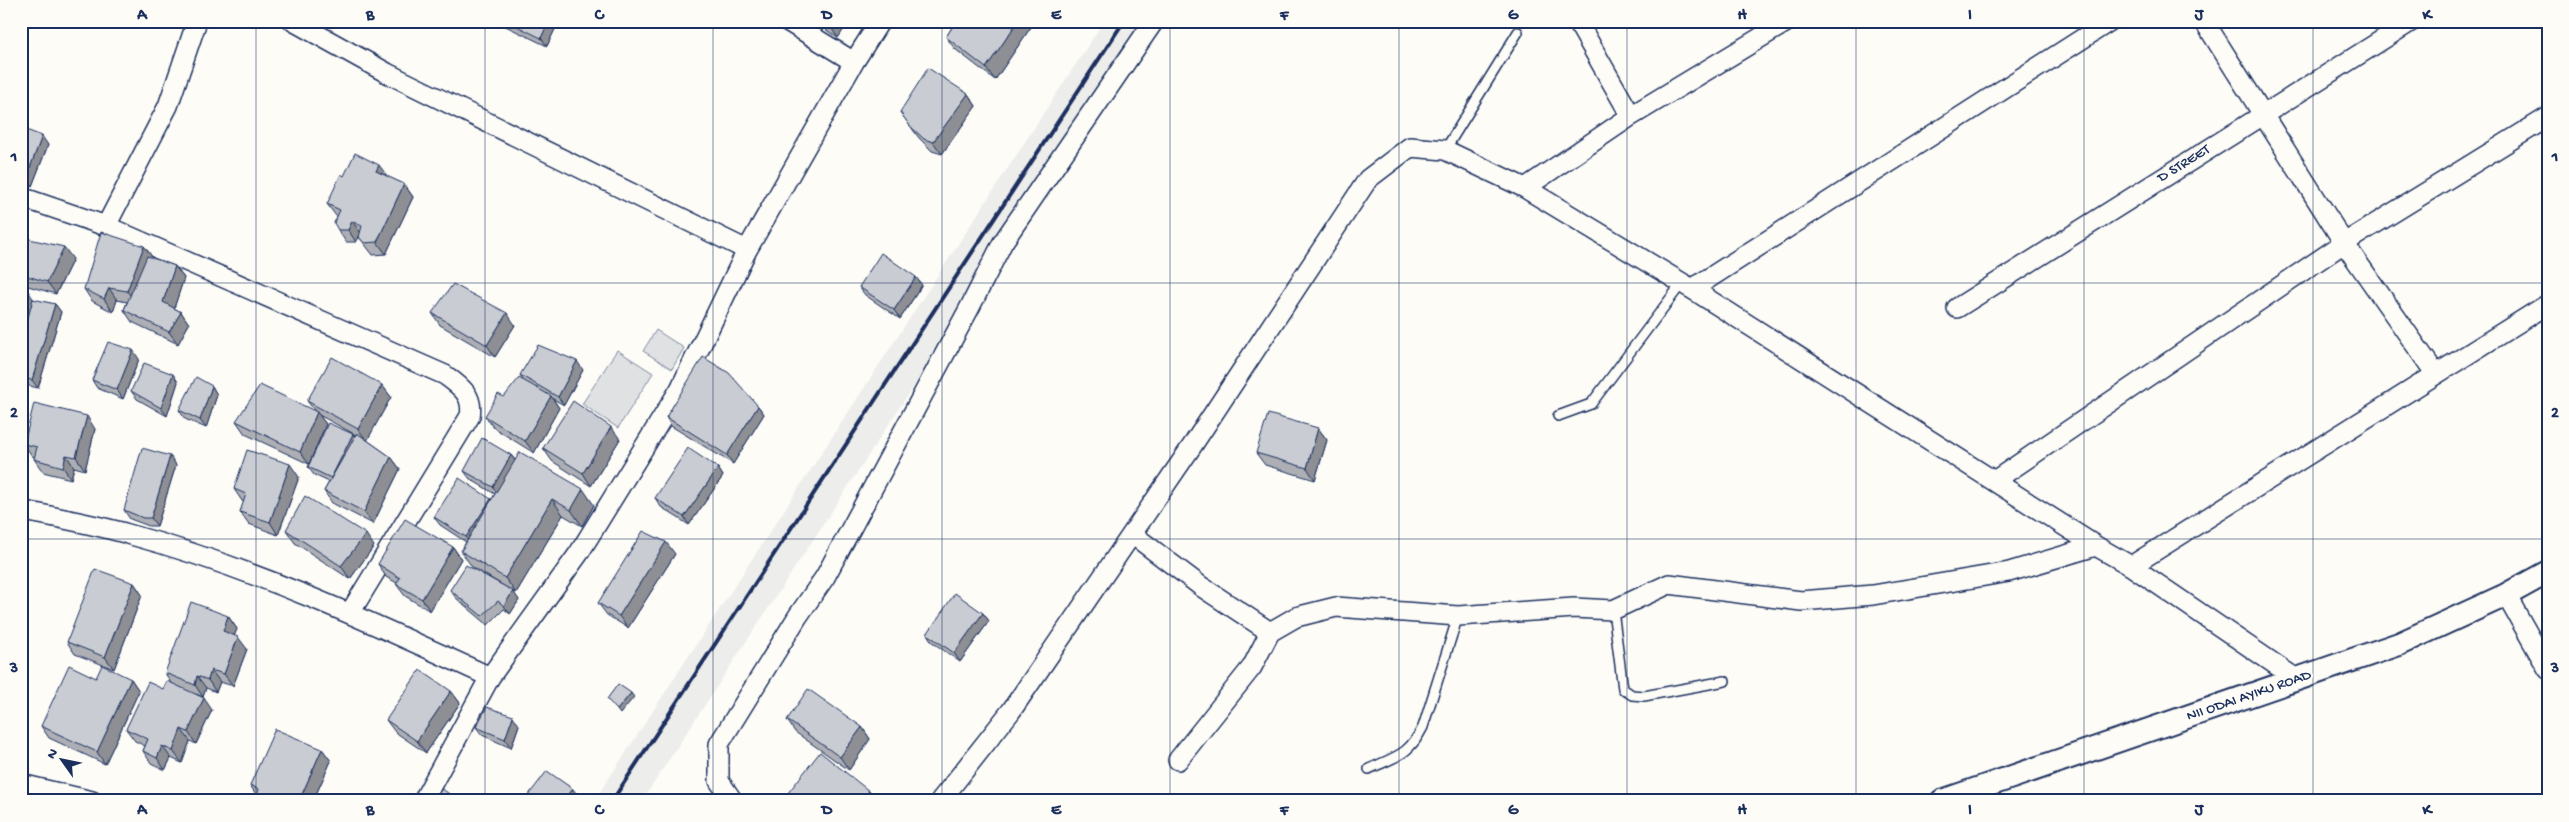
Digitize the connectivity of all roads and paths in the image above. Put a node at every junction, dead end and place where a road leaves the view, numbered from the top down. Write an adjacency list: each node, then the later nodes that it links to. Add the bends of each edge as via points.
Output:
1 (197, 21): 20 (street, via 168,106)
2 (293, 21): 22 (street, via 386,73)
3 (787, 21): 13 (street)
4 (880, 21): 13 (street)
5 (1154, 21): 46 (street, via 1003,242 825,577 719,744 719,781)
6 (1577, 21): 15 (street)
7 (1788, 21): 11 (street)
8 (2110, 21): 23 (street)
9 (2204, 21): 14 (street)
10 (2412, 21): 14 (street, D STREET)
11 (1762, 27): 15 (street)
12 (1518, 32): 17 (lane)
13 (854, 62): 22 (street)
14 (2262, 114): 21 (street); 25 (street, D STREET)
15 (1631, 116): 18 (street)
16 (2548, 117): 21 (street)
17 (1445, 150): 18 (street); 30 (street, via 1410,147 1368,179)
18 (1525, 188): 23 (street)
19 (21, 197): 20 (street)
20 (106, 226): 36 (street, via 445,374 469,396 470,416)
21 (2344, 243): 26 (street); 28 (street)
22 (747, 250): 40 (street, via 680,389 579,553 534,620)
23 (1687, 286): 27 (lane, via 1591,404); 28 (street)
24 (2548, 304): 26 (street)
25 (1957, 308)
26 (2435, 373): 32 (street)
27 (1558, 416)
28 (1994, 481): 31 (street)
29 (21, 510): 36 (street, via 128,534 196,555)
30 (1132, 534): 38 (street, via 1202,587); 49 (street, via 1011,711)
31 (2096, 546): 32 (street); 35 (street, via 2009,572 1873,596 1801,601 1669,584)
32 (2131, 566): 41 (street)
33 (2548, 572): 34 (street, NII ODAI AYIKU ROAD)
34 (2506, 595): 39 (street); 41 (street, NII ODAI AYIKU ROAD, via 2398,644)
35 (1613, 610): 37 (street, via 1574,608); 42 (lane, via 1623,689 1632,695 1644,696)
36 (350, 613): 40 (street)
37 (1458, 616): 38 (street, via 1336,607 1296,617); 44 (lane, via 1415,742 1405,752)
38 (1270, 632): 43 (street, via 1252,667)
39 (2548, 669)
40 (490, 677): 48 (street)
41 (2298, 680): 50 (street, NII ODAI AYIKU ROAD)
42 (1725, 681)
43 (1178, 760)
44 (1369, 769)
45 (21, 784): 47 (street)
46 (729, 800)
47 (92, 801)
48 (423, 801)
49 (940, 801)
50 (1942, 801)

